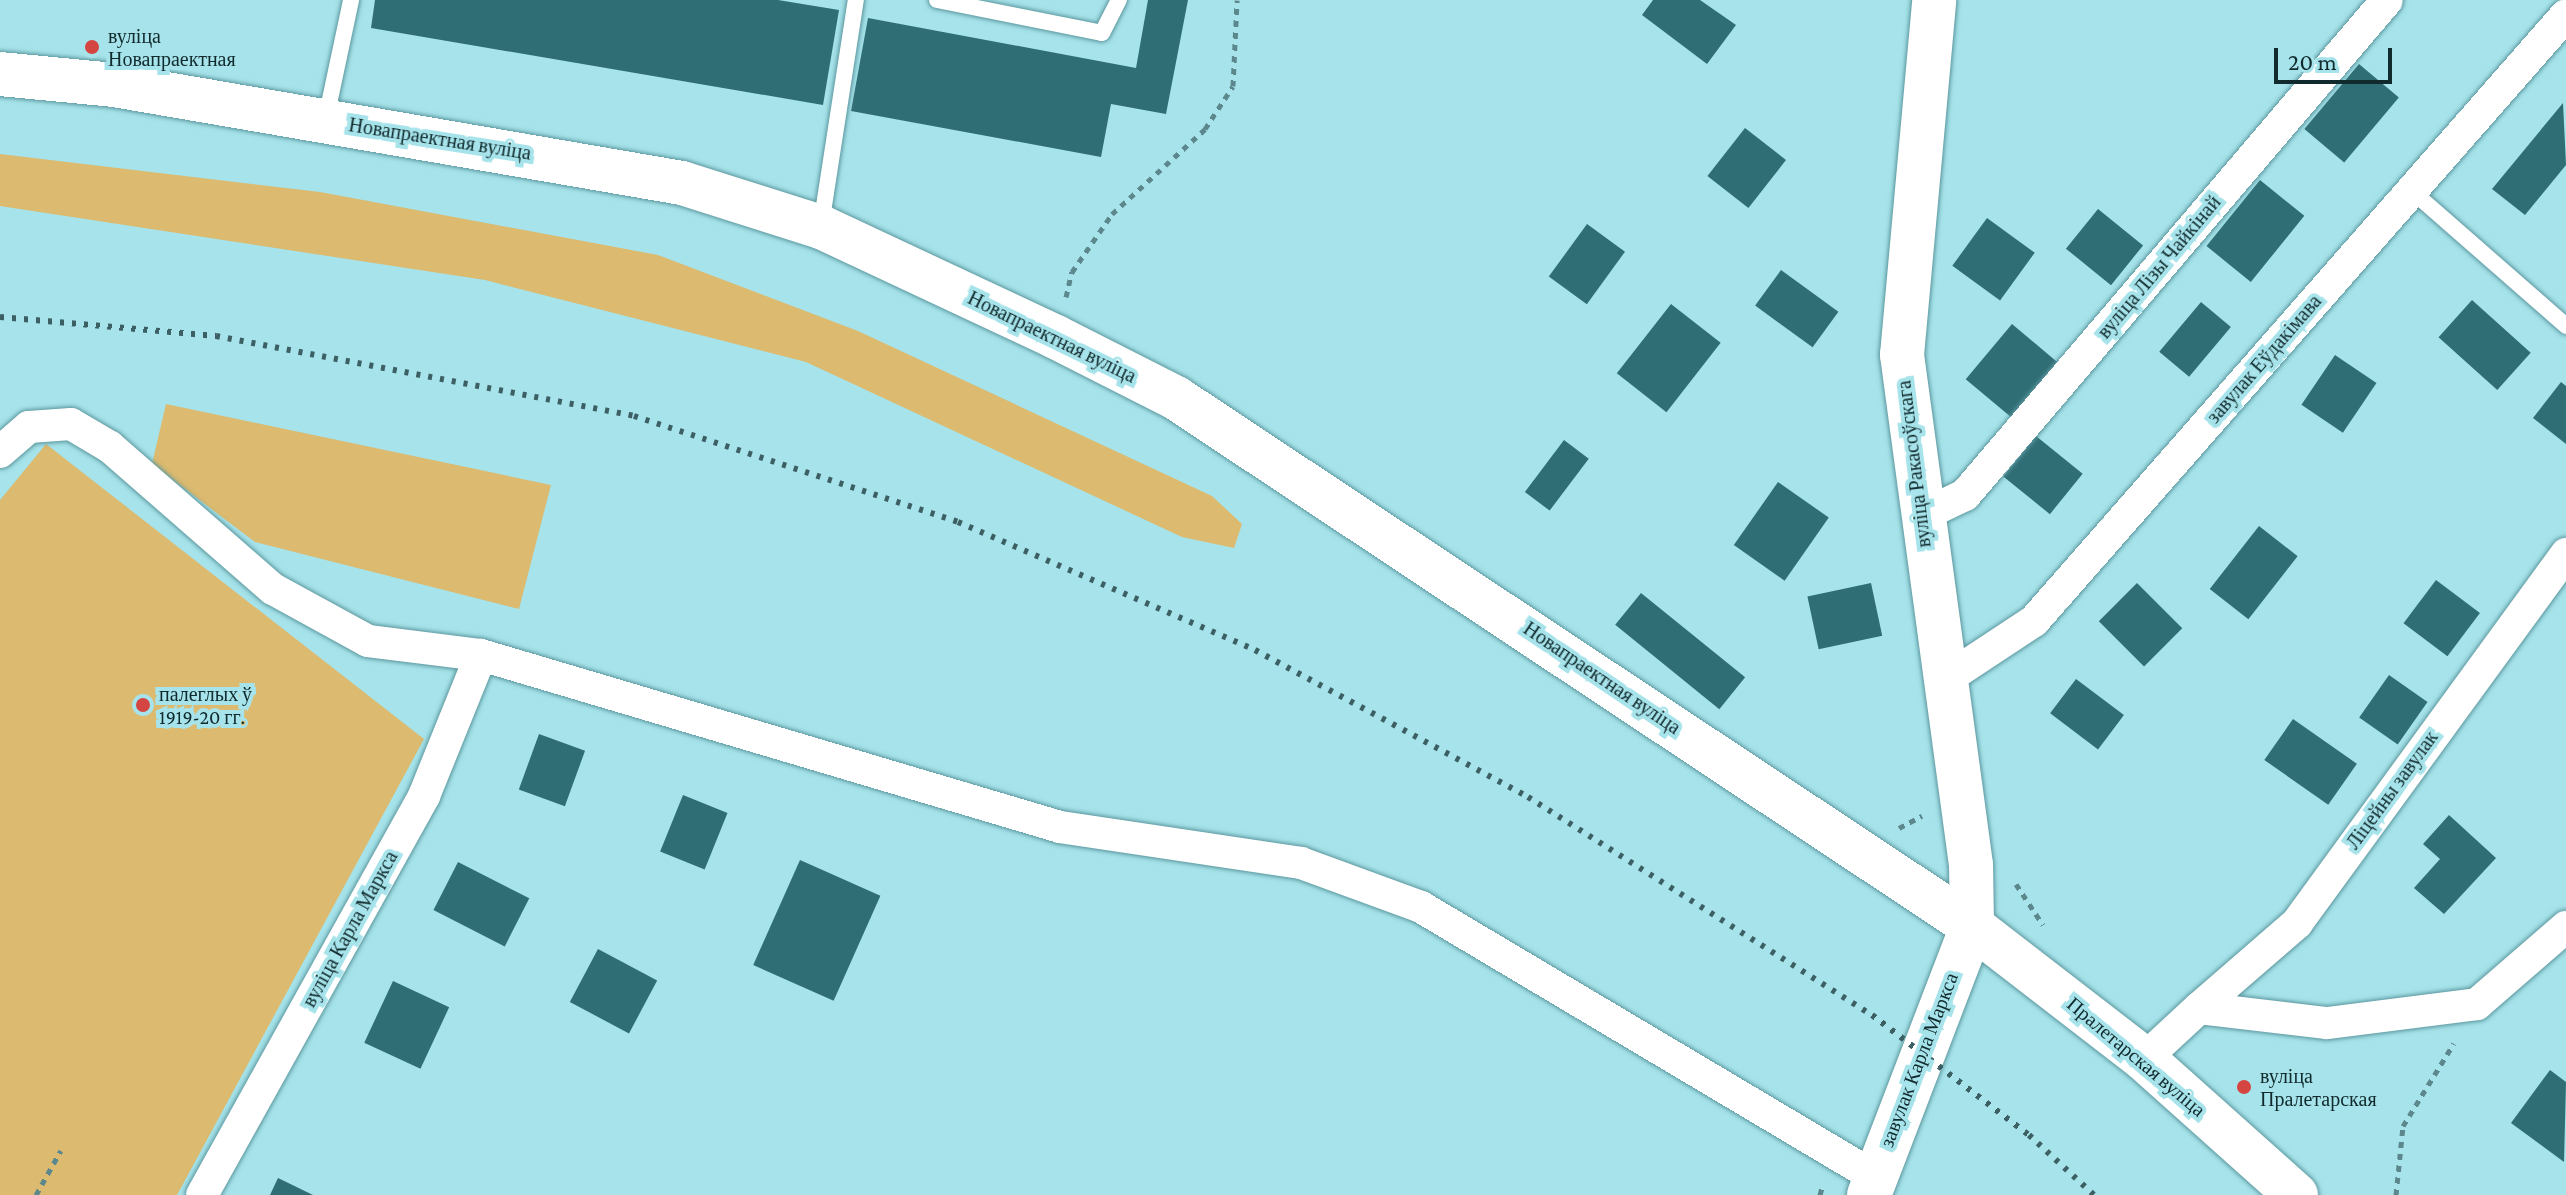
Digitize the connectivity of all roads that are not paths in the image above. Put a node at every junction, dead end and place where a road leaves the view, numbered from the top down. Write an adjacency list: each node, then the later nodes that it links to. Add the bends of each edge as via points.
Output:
1 (351, 0): 9 (lane)
2 (856, 0): 11 (lane)
3 (937, 0): 4 (lane, via 1102,33)
4 (1119, 0)
5 (1934, 0): 14 (street, вуліца Ракасоўскага, via 1902,355)
6 (2387, 0): 14 (street, вуліца Лізы Чайкінай, via 1965,495)
7 (2566, 15): 10 (street, завулак Еўдакімава)
8 (0, 74): 9 (street, Новапраектная вуліца)
9 (326, 120): 11 (street, Новапраектная вуліца, via 682,183)
10 (2412, 191): 12 (lane); 17 (street, завулак Еўдакімава, via 2034,621)
11 (821, 227): 18 (street, Новапраектная вуліца, via 1176,398)
12 (2566, 326)
13 (0, 452): 16 (street, via 29,427 71,424 110,447 273,589 368,641)
14 (1919, 517): 17 (street, вуліца Ракасоўскага)
15 (2566, 554): 20 (street, Ліцейны завулак, via 2297,923)
16 (481, 655): 22 (street, via 1060,827 1301,863 1421,907); 23 (street, вуліца Карла Маркса, via 424,796)
17 (1943, 681): 18 (street, вуліца Ракасоўскага, via 1971,865)
18 (1972, 926): 21 (street, Пралетарская вуліца); 22 (street, завулак Карла Маркса)
19 (2566, 927): 20 (street, via 2477,1004 2327,1023)
20 (2199, 1008): 21 (street)
21 (2144, 1059): 24 (street, Пралетарская вуліца)
22 (1872, 1186)
23 (202, 1195)
24 (2296, 1195)

